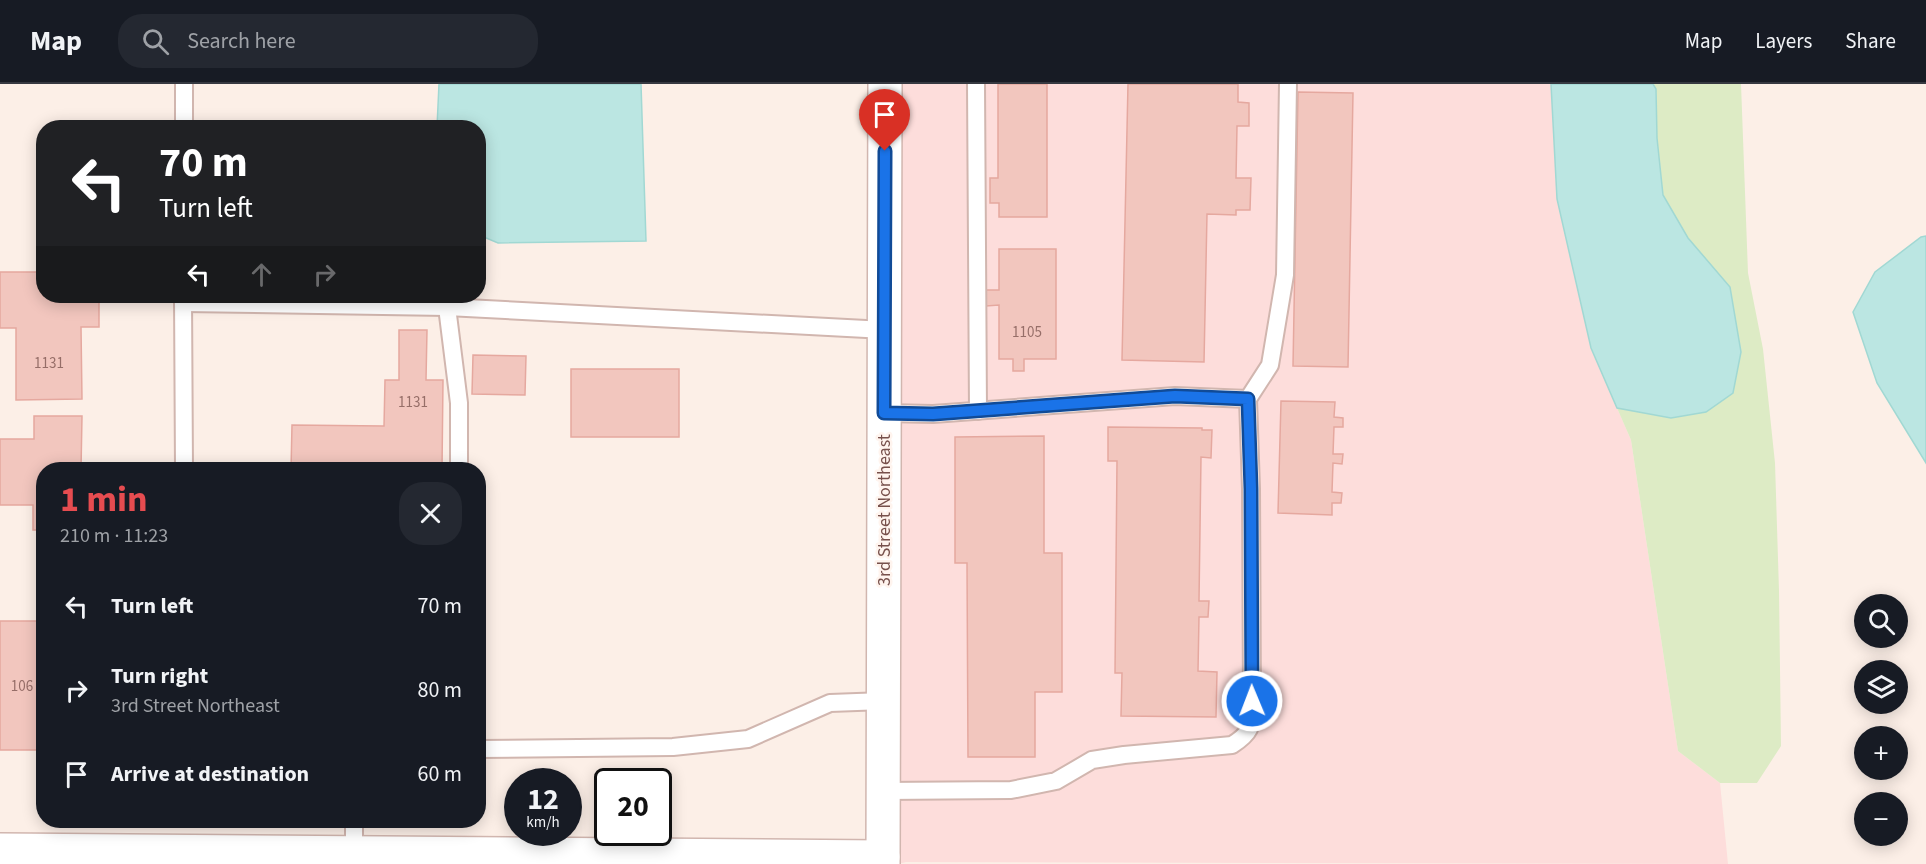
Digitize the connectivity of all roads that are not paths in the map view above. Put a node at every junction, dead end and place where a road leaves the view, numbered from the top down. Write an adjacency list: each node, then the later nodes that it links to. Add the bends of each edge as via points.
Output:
1 (184, 84): 5 (lane)
2 (885, 84): 9 (street, 3rd Street Northeast)
3 (976, 84): 11 (lane)
4 (1288, 84): 10 (lane, via 1285,275 1270,365)
5 (184, 120)
6 (183, 303): 13 (lane)
7 (315, 303): 8 (lane)
8 (447, 307): 9 (lane); 14 (lane, via 459,403)
9 (885, 330): 12 (street, 3rd Street Northeast)
10 (1248, 399): 11 (lane, via 1175,396); 17 (lane, via 1252,701 1251,725 1246,736 1232,745 1092,760 1056,781 1011,790)
11 (978, 411): 12 (lane)
12 (884, 413): 15 (street, 3rd Street Northeast)
13 (184, 462)
14 (459, 462)
15 (884, 701): 16 (lane, via 830,702 748,739 673,747); 17 (street, 3rd Street Northeast)
16 (486, 749)
17 (884, 790): 23 (street, 3rd Street Northeast)
18 (354, 828): 20 (lane)
19 (0, 850): 21 (street)
20 (354, 853): 21 (street); 22 (street)
21 (120, 858)
22 (417, 859): 23 (street)
23 (884, 860)

